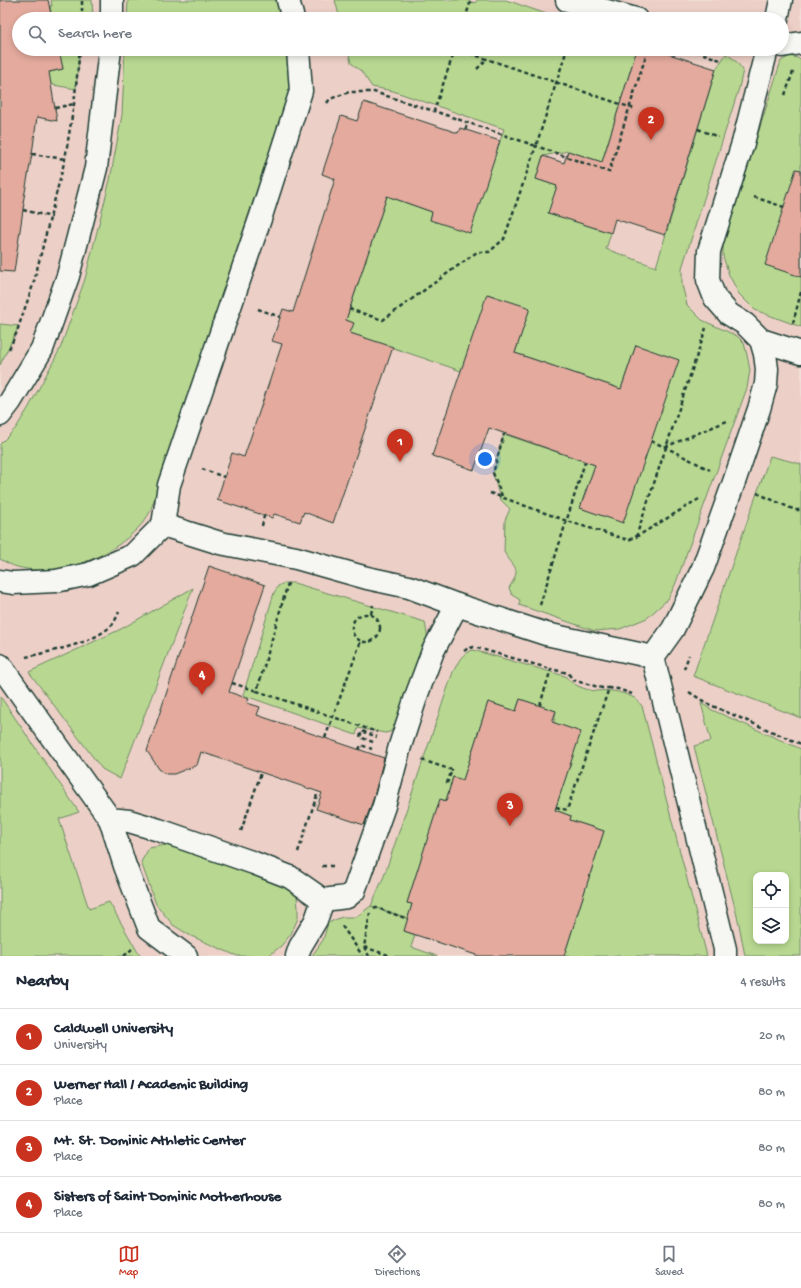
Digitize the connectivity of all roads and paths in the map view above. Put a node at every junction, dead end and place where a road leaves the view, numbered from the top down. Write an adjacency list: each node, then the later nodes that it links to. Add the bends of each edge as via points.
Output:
1 (82, 0): 7 (path)
2 (112, 0): 8 (lane)
3 (288, 0): 9 (lane)
4 (471, 0): 10 (path)
5 (566, 0): 11 (lane)
6 (781, 0): 12 (lane)
7 (82, 12)
8 (112, 12)
9 (291, 12)
10 (467, 12)
11 (610, 12)
12 (778, 12)
13 (801, 43): 14 (lane)
14 (789, 45)
15 (79, 56): 28 (path)
16 (109, 56): 52 (lane, via 96,168 68,276 42,349)
17 (298, 56): 67 (lane, via 301,91 169,485)
18 (454, 56): 33 (path)
19 (476, 56): 24 (path)
20 (564, 56): 27 (path)
21 (646, 56): 29 (path)
22 (711, 56): 25 (path)
23 (765, 56): 49 (lane, via 743,142 709,251 708,280 715,298 729,314)
24 (487, 60): 26 (path); 27 (path)
25 (723, 60)
26 (477, 69)
27 (556, 83): 29 (path); 38 (path)
28 (74, 104): 30 (path); 40 (path)
29 (630, 107): 32 (path); 38 (path, via 609,172)
30 (55, 108)
31 (322, 108): 33 (path, via 330,99 349,92 374,92)
32 (635, 109)
33 (434, 112): 34 (path)
34 (468, 123): 36 (path); 38 (path)
35 (698, 129): 37 (path)
36 (465, 130)
37 (724, 139)
38 (536, 146): 46 (path, via 504,239 489,252 477,252 383,320)
39 (32, 154): 40 (path)
40 (66, 159): 42 (path)
41 (23, 210): 42 (path)
42 (52, 217): 51 (path, via 33,285 16,334)
43 (801, 292): 44 (path)
44 (800, 298)
45 (253, 307): 47 (path)
46 (349, 309)
47 (280, 317)
48 (707, 325): 56 (path)
49 (761, 340): 50 (lane); 76 (lane, via 767,369 766,384 742,460 702,568 673,629)
50 (801, 353)
51 (6, 354)
52 (0, 415)
53 (730, 420): 56 (path)
54 (504, 434): 64 (path, via 493,473)
55 (651, 441): 56 (path)
56 (665, 447): 59 (path); 68 (path)
57 (585, 462): 66 (path)
58 (199, 468): 60 (path)
59 (711, 470)
60 (224, 477)
61 (751, 490): 65 (path)
62 (490, 493): 64 (path)
63 (705, 495): 68 (path)
64 (502, 497): 66 (path)
65 (801, 510)
66 (567, 521): 68 (path, via 628,540); 72 (path)
67 (163, 525): 69 (lane, via 220,543); 70 (lane, via 133,555 89,574 56,581)
68 (636, 537)
69 (296, 558): 71 (lane, via 409,587); 82 (path)
70 (0, 581)
71 (457, 605): 76 (lane, via 546,634); 101 (lane, via 433,652 417,694 384,806 354,891 347,897)
72 (538, 611)
73 (119, 612): 77 (path, via 113,625 96,637)
74 (361, 641): 74 (path, via 370,642 379,633 380,624 370,614 361,614 353,621 354,635); 85 (path)
75 (461, 654): 78 (path, via 474,647)
76 (653, 657): 109 (lane)
77 (10, 662): 98 (lane)
78 (551, 669): 80 (path, via 568,673 573,680); 84 (path)
79 (232, 683): 82 (path)
80 (609, 688): 83 (path, via 618,688); 97 (path, via 568,810)
81 (683, 688): 90 (path, via 708,704)
82 (257, 691): 85 (path)
83 (632, 694)
84 (540, 705)
85 (333, 717): 86 (path); 87 (path)
86 (384, 734)
87 (325, 738)
88 (382, 738): 89 (path, via 362,731 360,737)
89 (378, 744)
90 (801, 744)
91 (359, 750): 92 (path, via 361,745)
92 (376, 751)
93 (421, 759): 95 (path, via 452,770 447,783)
94 (261, 773): 99 (path)
95 (451, 785)
96 (318, 792): 100 (path)
97 (556, 806)
98 (110, 819): 101 (lane, via 129,821 159,830 290,876); 104 (lane, via 149,928)
99 (239, 835)
100 (297, 856)
101 (323, 900): 105 (lane, via 316,920)
102 (371, 906): 103 (path)
103 (364, 947): 106 (path); 107 (path); 108 (path)
104 (186, 956)
105 (297, 956)
106 (362, 956)
107 (369, 956)
108 (391, 956)
109 (725, 956)

